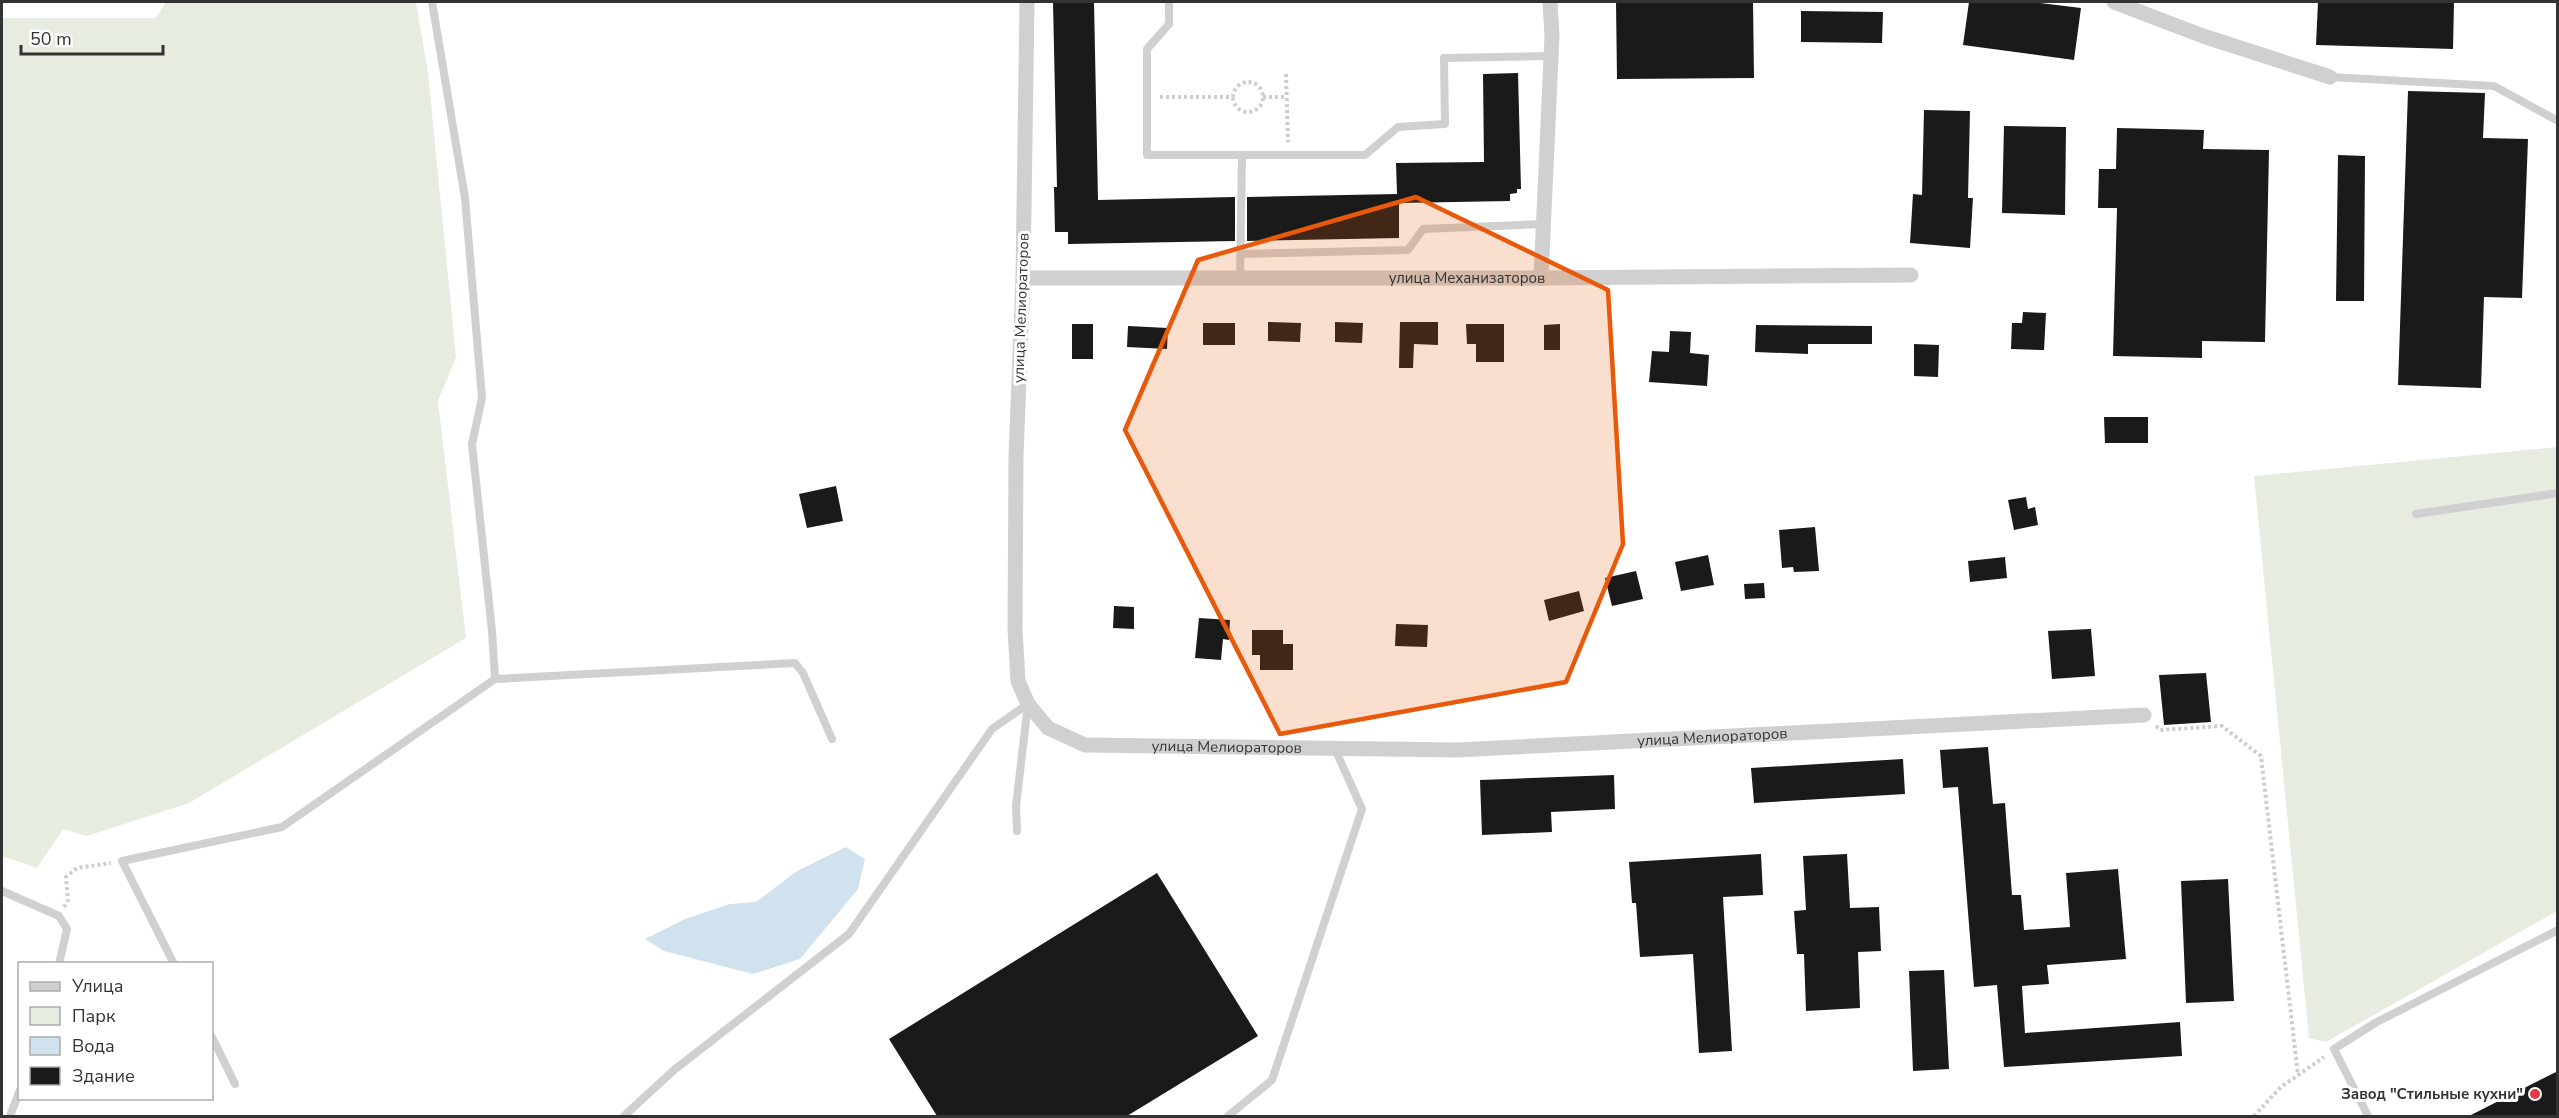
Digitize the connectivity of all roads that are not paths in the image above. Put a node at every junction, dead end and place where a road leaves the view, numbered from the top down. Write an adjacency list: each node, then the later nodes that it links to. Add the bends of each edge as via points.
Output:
1 (432, 2): 18 (lane, via 465,198 482,398 472,444)
2 (1027, 2): 14 (street, улица Мелиораторов)
3 (1169, 2): 9 (lane, via 1169,24 1147,49 1147,155)
4 (1550, 2): 6 (street)
5 (2114, 2): 7 (street)
6 (1551, 56): 9 (lane, via 1444,58 1445,124 1398,127 1365,155); 10 (street)
7 (2330, 77): 8 (lane, via 2494,86)
8 (2558, 121)
9 (1242, 155): 11 (lane)
10 (1543, 225): 11 (lane, via 1423,229 1408,250); 13 (street)
11 (1241, 254): 15 (lane)
12 (1911, 274): 13 (street, улица Механизаторов)
13 (1541, 278): 15 (street, улица Механизаторов)
14 (1023, 279): 15 (street, улица Механизаторов); 19 (street, улица Мелиораторов, via 1015,629 1018,681)
15 (1240, 279)
16 (2558, 493): 17 (lane)
17 (2416, 514)
18 (495, 678): 21 (lane, via 795,663); 27 (lane, via 282,827 122,861)
19 (1028, 704): 22 (street, улица Мелиораторов, via 1048,728 1085,745); 23 (lane, via 1016,806); 32 (lane, via 992,729 849,934 674,1070)
20 (2144, 716): 22 (street, улица Мелиораторов, via 1457,750)
21 (832, 739)
22 (1335, 749): 33 (lane, via 1362,809 1272,1080)
23 (1017, 831)
24 (2, 891): 26 (lane, via 59,916 67,929)
25 (2558, 930): 34 (lane, via 2375,1023 2334,1049)
26 (59, 962)
27 (173, 962)
28 (213, 1039): 29 (lane)
29 (235, 1084)
30 (18, 1095): 31 (lane)
31 (10, 1116)
32 (624, 1116)
33 (1228, 1116)
34 (2368, 1116)

